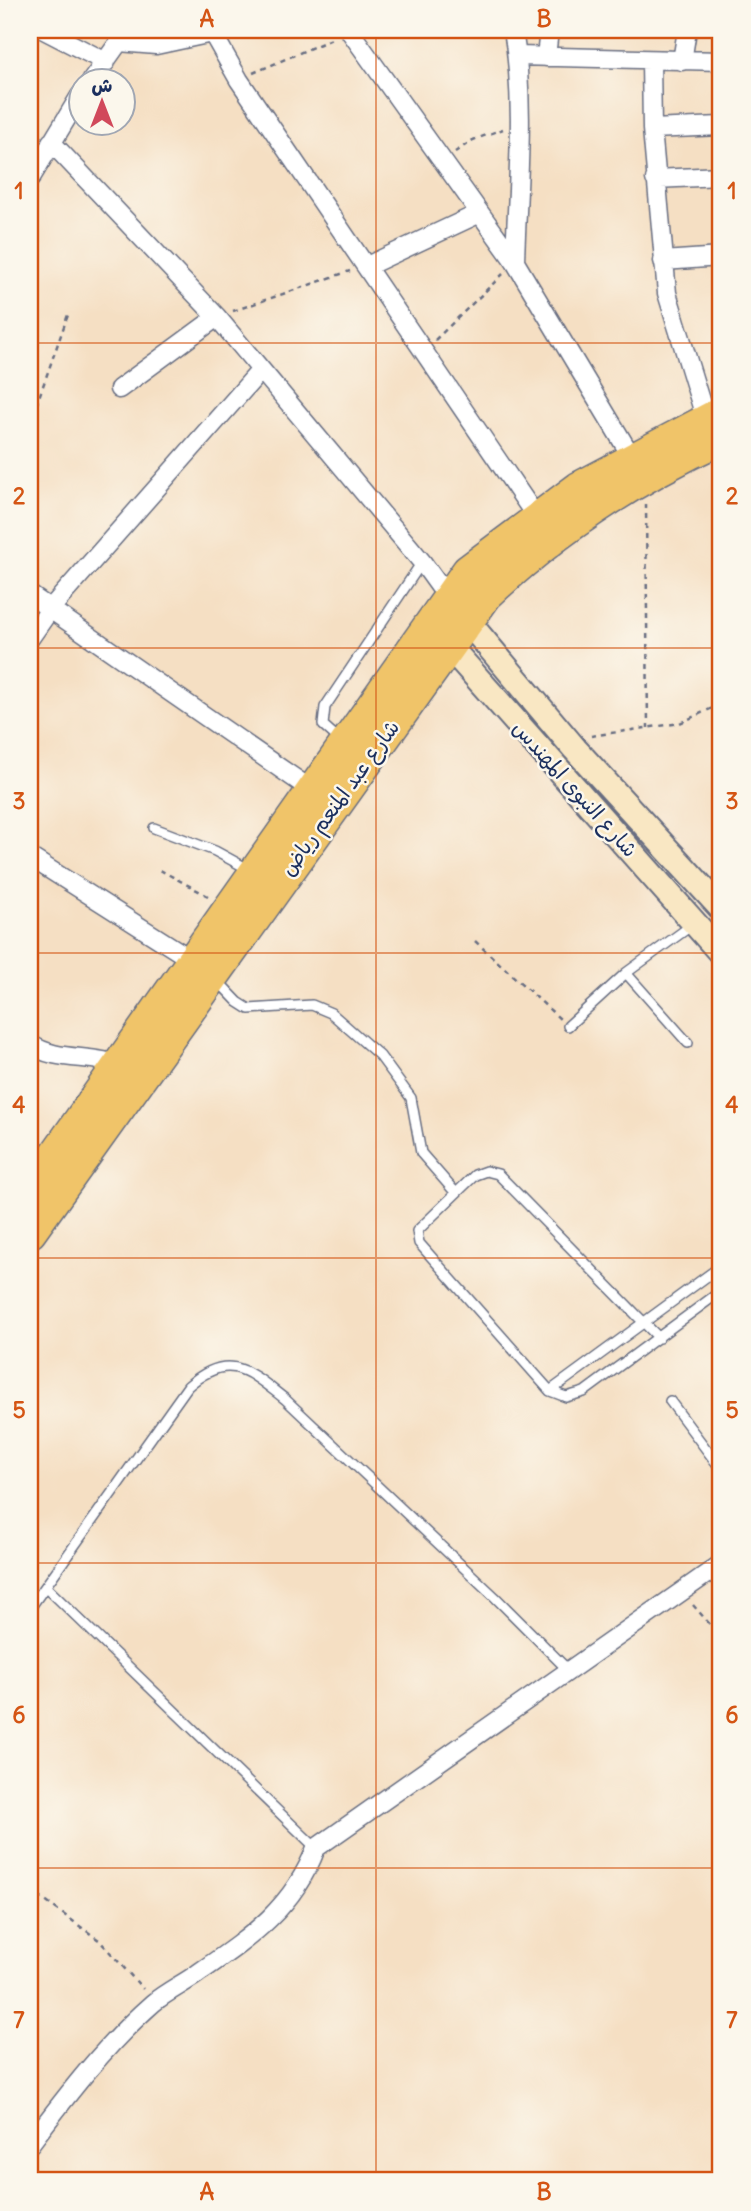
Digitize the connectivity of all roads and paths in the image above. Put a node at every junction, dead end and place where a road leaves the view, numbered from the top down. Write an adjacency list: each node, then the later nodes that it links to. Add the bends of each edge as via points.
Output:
1 (44, 30): 13 (street)
2 (349, 30): 15 (path); 21 (street)
3 (513, 30): 8 (street)
4 (549, 30): 9 (street)
5 (687, 30): 11 (street)
6 (219, 32): 7 (street, via 156,46); 15 (street)
7 (123, 36): 13 (street)
8 (517, 56): 9 (street); 17 (street)
9 (546, 57): 10 (street)
10 (651, 60): 11 (street); 19 (street)
11 (682, 61): 12 (street)
12 (721, 61)
13 (106, 62): 14 (street)
14 (103, 66)
15 (239, 79): 29 (street)
16 (66, 118): 20 (street)
17 (519, 123): 21 (path, via 473,140); 28 (street)
18 (721, 126): 19 (street)
19 (652, 129): 24 (street)
20 (51, 142): 23 (street); 31 (street)
21 (443, 159): 25 (street)
22 (721, 176): 24 (street)
23 (30, 178)
24 (655, 179): 27 (street)
25 (480, 213): 28 (street); 29 (street)
26 (721, 257): 27 (street)
27 (663, 261): 36 (street, via 674,323)
28 (516, 262): 32 (path); 37 (street)
29 (367, 266): 31 (path); 32 (street)
30 (69, 312): 35 (path)
31 (217, 317): 33 (street); 34 (street)
32 (423, 352): 38 (street)
33 (260, 371): 39 (street); 41 (street)
34 (119, 389)
35 (30, 413)
36 (716, 424): 37 (highway, شارع عبد المنعم رياض)
37 (640, 468): 38 (highway, شارع عبد المنعم رياض, via 579,488); 42 (highway, شارع عبد المنعم رياض, via 597,508); 46 (path)
38 (537, 518): 42 (highway, شارع عبد المنعم رياض, via 468,571)
39 (422, 562): 42 (street); 47 (lane, via 325,707 323,725)
40 (30, 595): 41 (street)
41 (51, 608): 44 (street); 49 (street)
42 (457, 609): 43 (highway, شارع عبد المنعم رياض); 48 (street, شارع النبوى المهندس)
43 (439, 635): 47 (highway, شارع عبد المنعم رياض); 53 (highway, شارع عبد المنعم رياض); 56 (street, شارع النبوى المهندس)
44 (30, 638)
45 (721, 704): 46 (path, via 680,723)
46 (648, 728): 48 (path, via 598,733)
47 (345, 744): 49 (highway, شارع عبد المنعم رياض)
48 (575, 749): 54 (street, شارع النبوى المهندس)
49 (313, 791): 53 (highway, شارع عبد المنعم رياض)
50 (154, 828): 53 (lane, via 215,851)
51 (30, 858): 59 (street)
52 (160, 870): 55 (path)
53 (266, 880): 55 (highway, شارع عبد المنعم رياض); 59 (highway, شارع عبد المنعم رياض)
54 (720, 907): 56 (street)
55 (229, 908): 59 (highway, شارع عبد المنعم رياض)
56 (694, 924): 58 (street, شارع النبوى المهندس); 60 (lane)
57 (475, 940): 61 (path)
58 (721, 953)
59 (203, 968): 64 (highway, شارع عبد المنعم رياض); 66 (lane, via 243,1007 262,1010 312,1005 331,1013 380,1056 406,1090 415,1112 421,1153); 67 (highway, شارع عبد المنعم رياض)
60 (626, 973): 61 (lane); 62 (lane)
61 (568, 1026)
62 (688, 1043)
63 (30, 1044): 64 (street, via 47,1053)
64 (119, 1065): 65 (highway, شارع عبد المنعم رياض)
65 (30, 1191)
66 (455, 1192): 70 (lane, via 481,1172 498,1174); 72 (lane, via 417,1231 417,1240)
67 (30, 1232)
68 (721, 1266): 70 (lane)
69 (721, 1291): 71 (lane)
70 (643, 1322): 71 (lane); 72 (lane)
71 (659, 1338): 72 (lane, via 584,1392 566,1397)
72 (550, 1391)
73 (670, 1401): 74 (lane)
74 (721, 1469)
75 (721, 1564): 77 (street)
76 (46, 1587): 78 (lane); 80 (lane, via 188,1386 208,1370 228,1366 248,1372 285,1399); 81 (lane)
77 (682, 1592): 79 (path); 80 (street)
78 (30, 1608)
79 (721, 1637)
80 (568, 1670): 81 (street)
81 (316, 1848): 83 (street, via 298,1889 266,1923)
82 (30, 1890): 83 (path, via 99,1940)
83 (154, 2002): 84 (street, via 113,2042)
84 (31, 2139)

